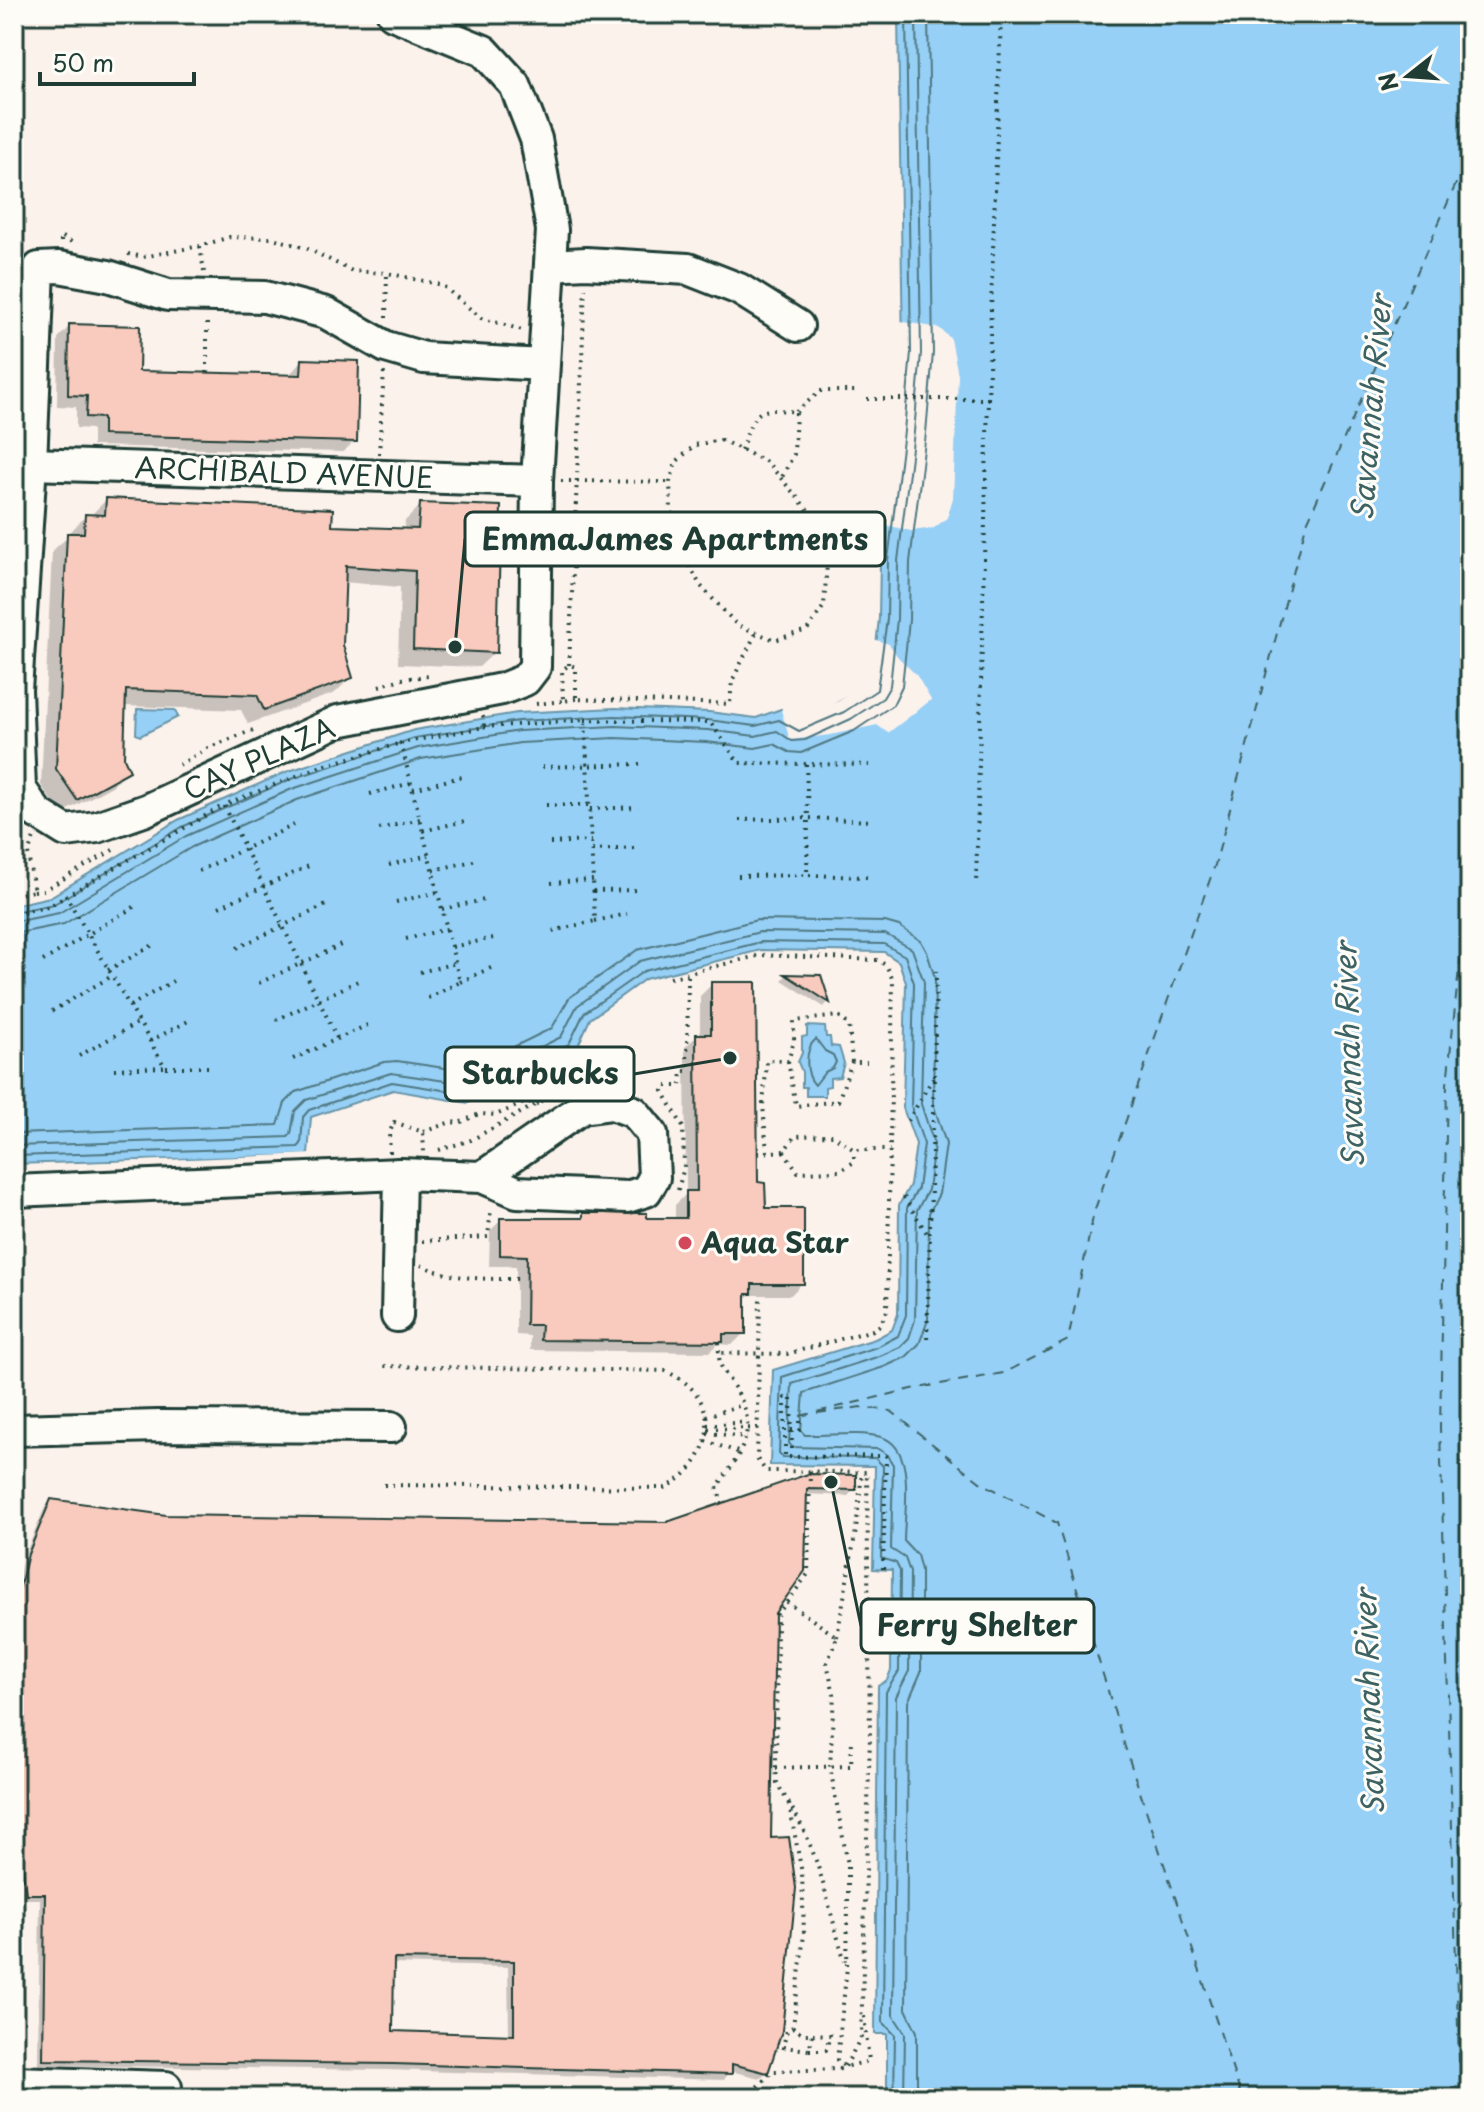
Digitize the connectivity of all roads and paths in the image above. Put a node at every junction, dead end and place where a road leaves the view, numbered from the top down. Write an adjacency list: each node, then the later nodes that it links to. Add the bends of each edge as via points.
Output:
1 (393, 14): 4 (street, CAY PLAZA, via 484,51 515,85 536,139 552,230)
2 (1001, 14): 10 (path)
3 (586, 263): 4 (street); 5 (street, via 688,269 739,289); 17 (path)
4 (550, 265): 7 (street, CAY PLAZA)
5 (798, 326)
6 (386, 347): 7 (street, via 424,358); 7 (path, via 387,273 442,285 481,318 522,329); 13 (street, via 326,313 265,297 168,295 108,276 39,268); 14 (path)
7 (532, 365): 16 (street, CAY PLAZA)
8 (856, 391): 11 (path, via 820,391)
9 (867, 399): 10 (path)
10 (988, 399): 67 (path)
11 (796, 412): 12 (path, via 769,408 759,414); 15 (path, via 794,454)
12 (741, 450): 15 (path, via 767,462); 18 (path, via 721,440 695,445 676,462)
13 (20, 463): 14 (street, ARCHIBALD AVENUE); 21 (street)
14 (378, 477): 16 (street, ARCHIBALD AVENUE)
15 (781, 479): 19 (path, via 808,510 827,563 824,606 807,630 775,640)
16 (537, 481): 17 (path); 41 (street, CAY PLAZA, via 535,667 525,680 338,721 146,810 97,827 66,831)
17 (578, 481): 18 (path); 20 (path)
18 (670, 482): 19 (path, via 671,510 683,553 700,585 737,625)
19 (756, 633): 22 (path, via 732,681 730,704)
20 (569, 665): 22 (path, via 576,667); 23 (path, via 562,670)
21 (15, 690): 41 (street, via 20,788)
22 (576, 699): 23 (path)
23 (563, 701): 24 (path)
24 (535, 704)
25 (483, 718): 27 (path)
26 (585, 720): 27 (path); 30 (path, via 710,722 739,763); 31 (path)
27 (484, 727): 28 (path)
28 (401, 743): 35 (path); 37 (path, via 319,767)
29 (640, 764): 31 (path)
30 (806, 764): 32 (path); 42 (path)
31 (587, 765): 33 (path); 39 (path)
32 (871, 765)
33 (542, 767)
34 (465, 776): 35 (path)
35 (412, 786): 36 (path); 43 (path)
36 (370, 794)
37 (224, 805): 53 (path); 74 (path)
38 (546, 805): 39 (path)
39 (590, 807): 40 (path); 50 (path)
40 (638, 807)
41 (42, 816): 70 (path, via 28,853)
42 (808, 818): 45 (path); 46 (path); 62 (path)
43 (420, 819): 48 (path); 49 (path)
44 (469, 820): 49 (path)
45 (739, 820)
46 (871, 821)
47 (294, 825): 53 (path)
48 (379, 829)
49 (423, 831): 56 (path)
50 (591, 841): 51 (path); 55 (path)
51 (550, 843)
52 (121, 845): 70 (path)
53 (245, 848): 61 (path); 68 (path)
54 (639, 848): 55 (path)
55 (592, 850): 65 (path)
56 (429, 855): 59 (path); 60 (path)
57 (478, 860): 60 (path)
58 (311, 865): 68 (path)
59 (389, 865)
60 (433, 870): 72 (path)
61 (199, 871)
62 (807, 875): 63 (path); 64 (path)
63 (738, 876)
64 (867, 877)
65 (593, 880): 66 (path); 71 (path)
66 (551, 883)
67 (976, 884)
68 (263, 886): 79 (path); 84 (path)
69 (641, 890): 71 (path)
70 (34, 891): 73 (path)
71 (593, 891): 83 (path)
72 (438, 892): 76 (path); 80 (path)
73 (14, 895)
74 (66, 896): 81 (path, via 48,907); 87 (path)
75 (484, 900): 80 (path)
76 (396, 902)
77 (326, 905): 84 (path)
78 (134, 907): 87 (path)
79 (219, 907)
80 (442, 909): 85 (path)
81 (14, 913)
82 (627, 914): 83 (path)
83 (595, 921): 86 (path)
84 (283, 926): 93 (path); 95 (path)
85 (447, 929): 89 (path); 92 (path)
86 (552, 931)
87 (88, 934): 94 (path); 98 (path)
88 (493, 938): 92 (path)
89 (406, 939)
90 (155, 944): 98 (path)
91 (341, 945): 95 (path)
92 (452, 947): 96 (path)
93 (237, 948)
94 (43, 961)
95 (300, 963): 106 (path); 108 (path)
96 (456, 963): 100 (path); 105 (path)
97 (495, 966): 105 (path)
98 (108, 970): 101 (path)
99 (936, 971): 125 (path)
100 (420, 972)
101 (112, 976): 109 (path); 110 (path)
102 (670, 978): 131 (path, via 761,955 877,960 886,965 893,980)
103 (173, 981): 109 (path)
104 (358, 981): 108 (path)
105 (460, 982): 107 (path)
106 (259, 983)
107 (428, 998)
108 (318, 1000): 112 (path); 115 (path)
109 (130, 1006): 113 (path)
110 (52, 1011)
111 (192, 1019): 116 (path)
112 (276, 1020)
113 (139, 1022): 116 (path); 117 (path)
114 (372, 1023): 115 (path)
115 (337, 1038): 118 (path)
116 (150, 1041): 122 (path)
117 (79, 1056)
118 (293, 1059)
119 (788, 1061): 120 (path, via 796,1106 838,1101); 120 (path, via 794,1021 839,1016 849,1025); 133 (path, via 767,1060)
120 (852, 1062): 121 (path)
121 (867, 1062)
122 (164, 1067): 123 (path); 124 (path)
123 (213, 1067)
124 (114, 1069)
125 (934, 1076): 128 (path); 140 (path)
126 (558, 1092): 127 (path)
127 (538, 1104): 129 (path, via 526,1102 496,1115 479,1114); 135 (path, via 471,1140)
128 (908, 1121)
129 (423, 1132): 135 (path); 136 (path, via 394,1122 389,1134)
130 (854, 1150): 131 (path); 132 (path, via 833,1135 795,1136); 132 (path, via 854,1162 840,1171 798,1172)
131 (890, 1150): 146 (path, via 885,1317 873,1330 787,1354)
132 (784, 1151): 133 (path)
133 (767, 1152): 134 (path)
134 (758, 1153)
135 (424, 1154): 136 (path)
136 (397, 1162): 137 (street); 138 (street, via 323,1177); 142 (street)
137 (482, 1177): 137 (street, via 517,1192 627,1197 646,1191 654,1178 652,1134 634,1112 596,1104 582,1108)
138 (14, 1191)
139 (904, 1197): 140 (path)
140 (930, 1237): 143 (path)
141 (760, 1297): 146 (path)
142 (397, 1316)
143 (927, 1341)
144 (719, 1342): 145 (path)
145 (719, 1353): 146 (path); 148 (path, via 719,1365)
146 (760, 1354): 156 (path)
147 (384, 1366): 150 (path, via 666,1371 691,1387)
148 (743, 1405): 150 (path); 152 (path)
149 (14, 1409): 153 (street)
150 (706, 1416): 157 (path)
151 (800, 1416): 159 (path, via 800,1430)
152 (747, 1422): 155 (path); 157 (path)
153 (158, 1426): 154 (street); 158 (street)
154 (391, 1427)
155 (748, 1428): 156 (path); 157 (path); 160 (path)
156 (758, 1428): 165 (path, via 757,1459 766,1471)
157 (707, 1429): 160 (path); 161 (path)
158 (14, 1430)
159 (791, 1430): 162 (path); 164 (path, via 791,1398 785,1398)
160 (747, 1437): 163 (path)
161 (705, 1441): 163 (path); 168 (path, via 687,1475 665,1488)
162 (792, 1449)
163 (742, 1453): 169 (path, via 717,1487)
164 (785, 1457): 165 (path); 170 (path, via 886,1456)
165 (784, 1471): 166 (path)
166 (810, 1471): 167 (path); 171 (path, via 808,1574)
167 (862, 1472): 172 (path); 180 (path, via 867,1472 870,1737)
168 (384, 1485)
169 (722, 1503)
170 (883, 1569)
171 (787, 1602): 172 (path); 175 (path, via 777,1615)
172 (837, 1637): 174 (path, via 827,1663 834,1694)
173 (852, 1741): 174 (path, via 851,1766)
174 (830, 1767): 175 (path); 179 (path, via 848,1865)
175 (776, 1768): 176 (path, via 777,1783)
176 (789, 1804): 179 (path, via 805,1828); 181 (path, via 802,1873 804,1934)
177 (14, 1852): 178 (path)
178 (21, 1852)
179 (847, 1967): 184 (path, via 837,2060)
180 (862, 2002): 184 (path, via 861,2037); 184 (path, via 869,2061)
181 (793, 2027): 182 (path); 183 (path, via 787,2030 783,2047)
182 (813, 2034): 183 (path); 183 (path, via 830,2035 826,2050)
183 (809, 2050)
184 (845, 2067): 187 (path, via 773,2071)
185 (14, 2082): 186 (street)
186 (166, 2087)
187 (746, 2098)

